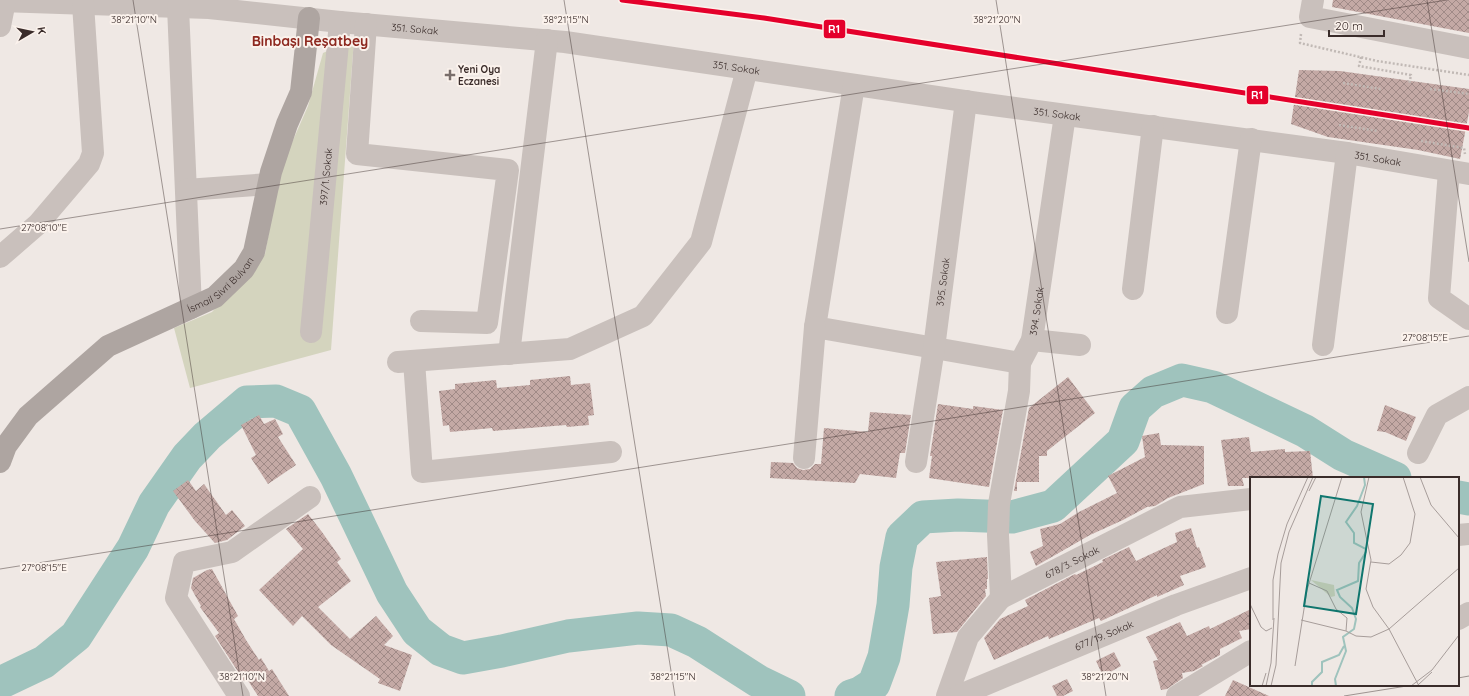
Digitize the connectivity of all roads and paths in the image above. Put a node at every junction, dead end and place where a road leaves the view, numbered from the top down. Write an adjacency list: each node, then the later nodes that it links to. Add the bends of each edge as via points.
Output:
1 (1313, 0): 11 (street, via 1310,17)
2 (2, 1): 3 (street, 351. Sokak); 8 (street)
3 (83, 4): 4 (street, 351. Sokak); 33 (street, via 93,153 89,164 38,224)
4 (178, 7): 5 (street, 351. Sokak); 32 (street)
5 (309, 18): 6 (street, 351. Sokak); 31 (main road, İsmail Sivri Bulvarı, via 301,92 287,124)
6 (340, 22): 7 (street, 351. Sokak); 40 (street, 397/1. Sokak)
7 (366, 24): 10 (street, 351. Sokak); 38 (street, via 357,154 508,170 487,323)
8 (0, 26)
9 (1302, 28): 12 (path, via 1300,43)
10 (547, 40): 13 (street, 351. Sokak); 45 (street)
11 (1469, 48)
12 (1360, 57): 14 (path); 17 (path, via 1360,66 1411,75)
13 (747, 69): 16 (street, 351. Sokak); 45 (street, via 701,242 643,316 570,349)
14 (1469, 75)
15 (1343, 83): 18 (path)
16 (854, 85): 21 (street, 351. Sokak); 39 (street)
17 (1409, 85)
18 (1381, 89)
19 (1430, 89): 20 (path)
20 (1469, 94)
21 (966, 101): 22 (street, 351. Sokak); 44 (street, 395. Sokak)
22 (1065, 115): 24 (street, 351. Sokak); 41 (street, 394. Sokak)
23 (1339, 125): 25 (path)
24 (1153, 126): 26 (street, 351. Sokak); 34 (street)
25 (1378, 131)
26 (1251, 140): 29 (street, 351. Sokak); 36 (street)
27 (1421, 141): 28 (path)
28 (1464, 148)
29 (1347, 153): 30 (street, 351. Sokak); 43 (street)
30 (1459, 172): 37 (street, via 1439,298)
31 (269, 184): 32 (street); 35 (main road, İsmail Sivri Bulvarı, via 254,252 244,269 215,297)
32 (186, 190): 35 (street)
33 (0, 257)
34 (1133, 289)
35 (191, 308): 51 (main road, İsmail Sivri Bulvarı, via 108,346 28,416 6,446)
36 (1228, 314)
37 (1469, 319)
38 (421, 321)
39 (815, 327): 44 (street); 50 (street)
40 (311, 332)
41 (1032, 340): 42 (street); 46 (street, 394. Sokak)
42 (1080, 345)
43 (1323, 345)
44 (934, 348): 46 (street); 52 (street, 395. Sokak)
45 (509, 354): 48 (street, via 406,362 422,472)
46 (1020, 363): 58 (street, 394. Sokak, via 1020,391 999,504)
47 (1469, 397): 49 (street, via 1437,415)
48 (612, 452)
49 (1418, 452)
50 (804, 458)
51 (0, 462)
52 (916, 462)
53 (310, 497): 62 (street, via 232,552 184,562 176,598)
54 (1250, 499): 58 (street, 678/3. Sokak, via 1180,507)
55 (1469, 534): 56 (street)
56 (1459, 535)
57 (1250, 578): 64 (street, 677/19. Sokak, via 1176,605)
58 (1001, 598): 63 (street, 678/3. Sokak, via 968,637)
59 (1469, 613): 60 (street)
60 (1459, 618)
61 (1250, 652): 65 (street)
62 (239, 696)
63 (947, 696)
64 (958, 696)
65 (1177, 696)

